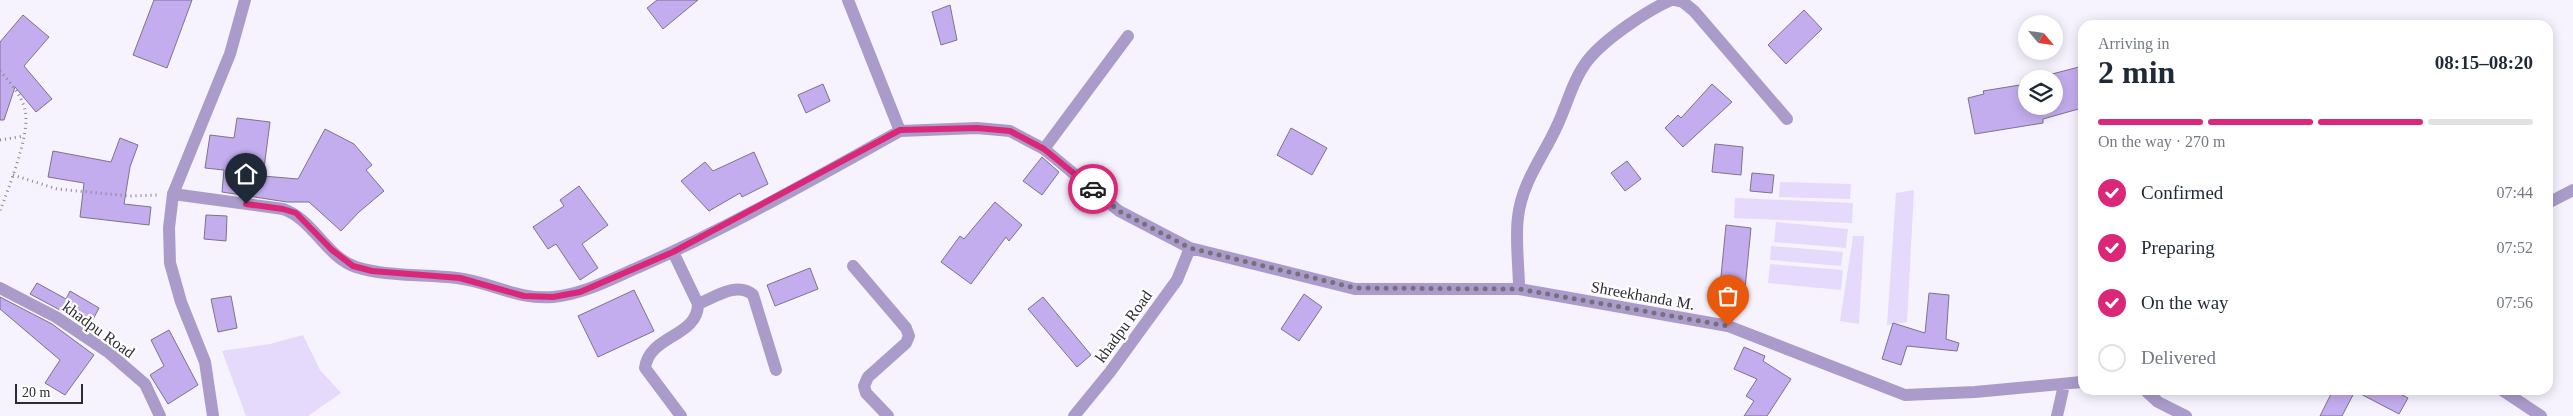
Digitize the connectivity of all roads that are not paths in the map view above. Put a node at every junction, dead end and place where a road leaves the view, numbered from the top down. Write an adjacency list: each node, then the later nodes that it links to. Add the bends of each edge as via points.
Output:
1 (245, 0): 9 (street, via 230,54)
2 (848, 0): 6 (street)
3 (1673, 0): 5 (street, via 1683,2 1694,11); 15 (street, via 1655,7 1623,29 1588,60 1579,76 1557,127 1523,191 1517,218)
4 (1128, 36): 7 (street)
5 (1787, 119)
6 (900, 130): 7 (street, Shreekhanda M., via 977,128 1010,131); 12 (street)
7 (1044, 149): 11 (street, Shreekhanda M., via 1119,211)
8 (2573, 190): 10 (street)
9 (173, 194): 12 (street, via 296,213 332,250 353,266 372,271 460,278 524,296 553,297 580,292); 23 (street, via 168,228 170,263 181,302 205,362)
10 (2553, 200)
11 (1190, 248): 15 (street, Shreekhanda M., via 1355,288); 26 (street, khadpu Road, via 1177,280)
12 (673, 252): 16 (street)
13 (853, 266): 25 (street, via 906,328 909,336 906,343 868,377 864,386 866,393)
14 (0, 288): 22 (street, khadpu Road, via 56,317 108,352 145,384)
15 (1519, 289): 19 (street, Shreekhanda M., via 1728,326 1905,395)
16 (698, 304): 17 (street, via 738,288 748,290 753,295); 24 (street, via 693,323 651,351 646,358 645,368)
17 (776, 370)
18 (2078, 383): 19 (street, Shreekhanda M.)
19 (2064, 385): 27 (street)
20 (2150, 395): 28 (street)
21 (2510, 395): 29 (street)
22 (160, 416)
23 (213, 416)
24 (680, 416)
25 (888, 416)
26 (1074, 416)
27 (2057, 416)
28 (2186, 416)
29 (2541, 416)

